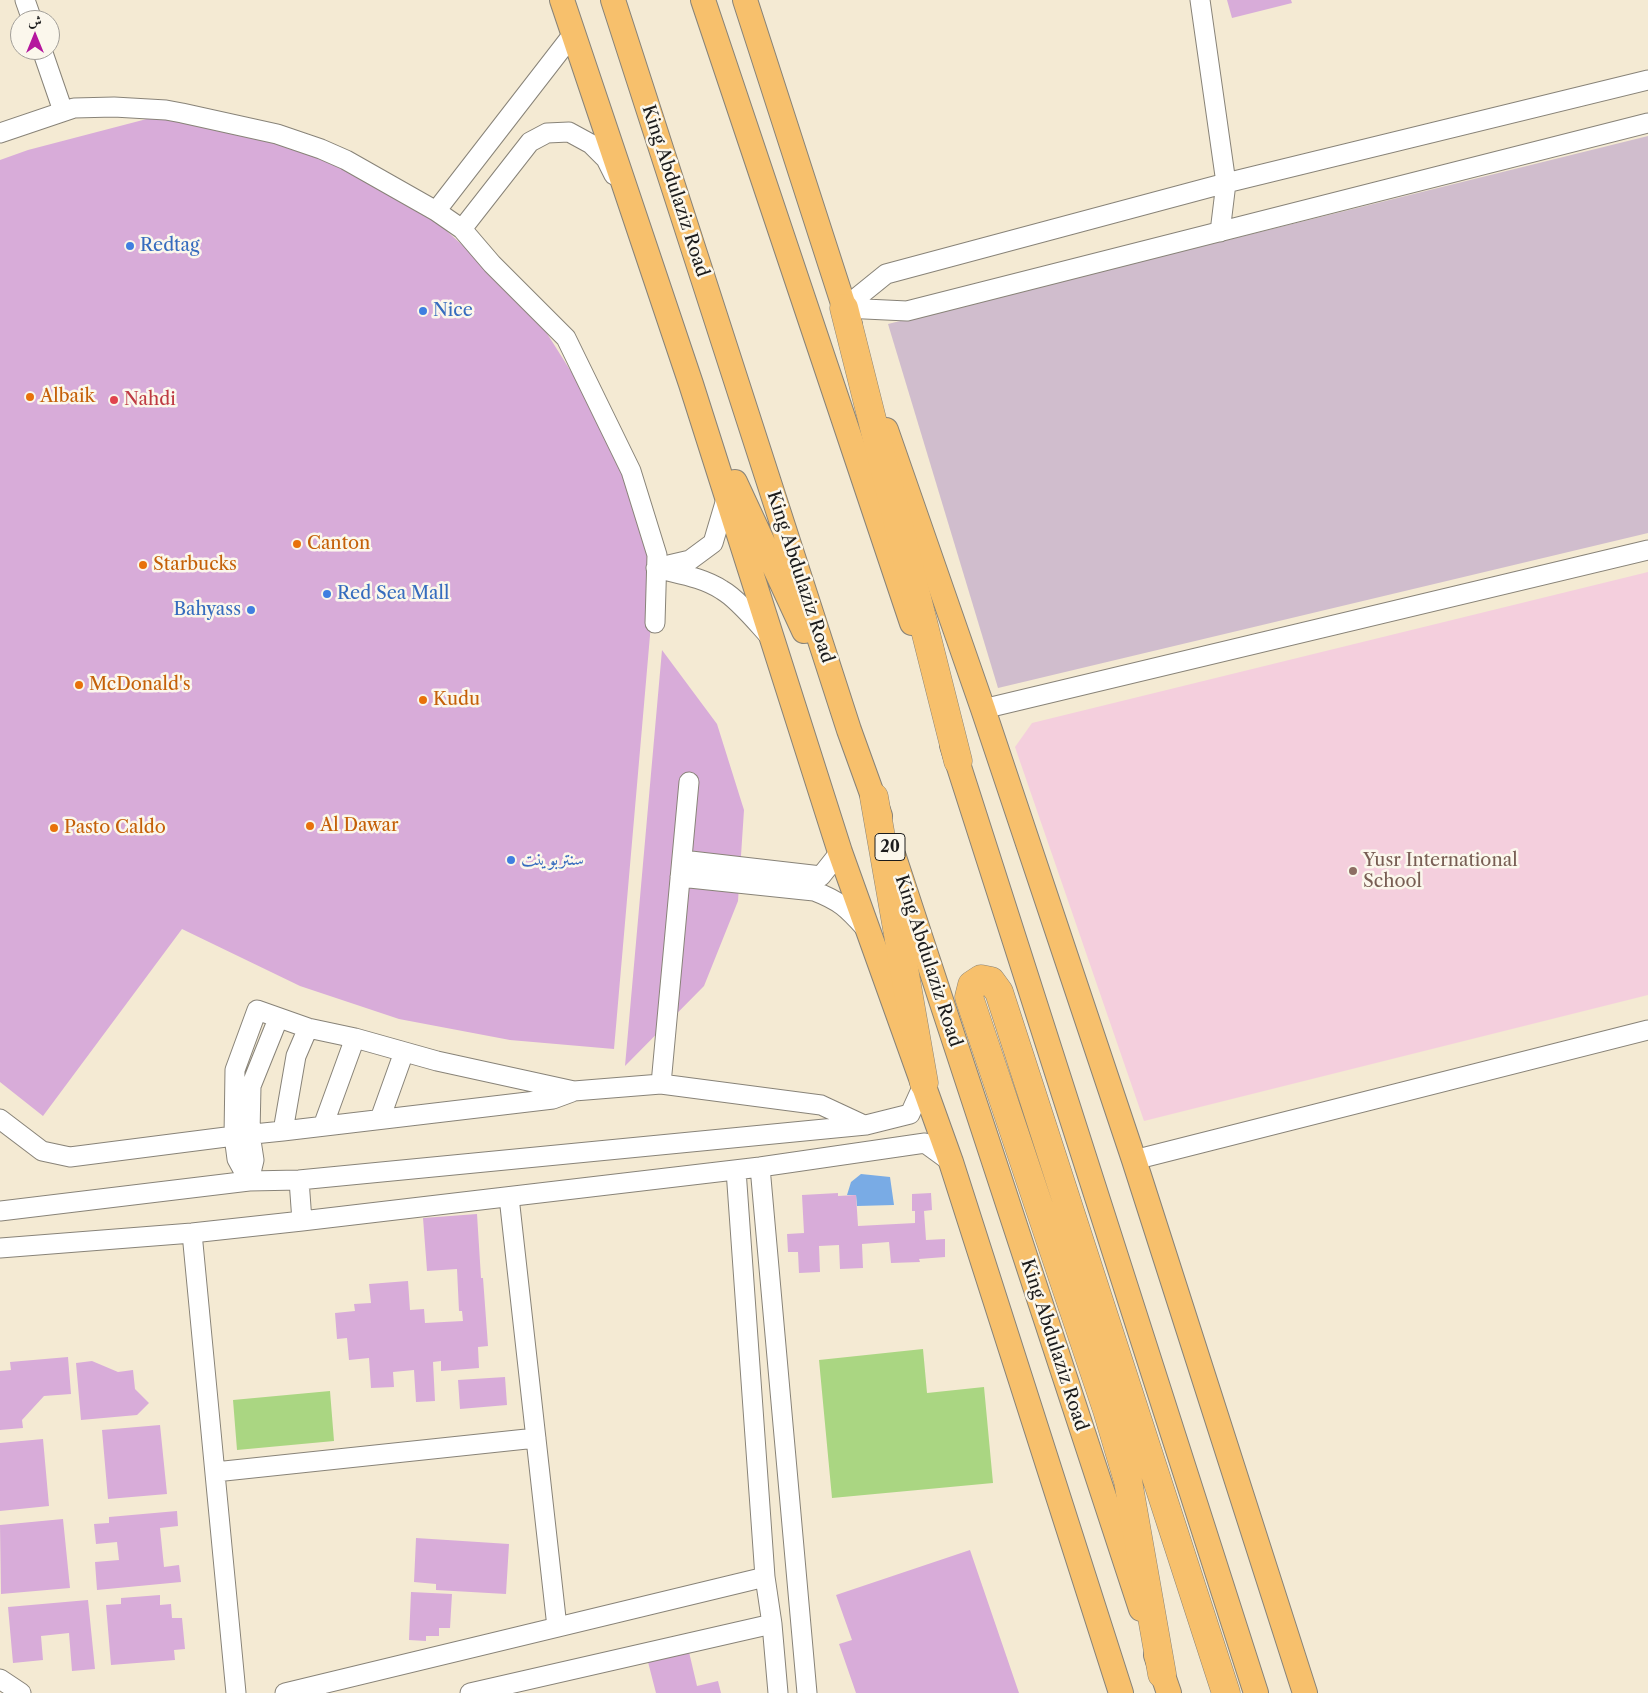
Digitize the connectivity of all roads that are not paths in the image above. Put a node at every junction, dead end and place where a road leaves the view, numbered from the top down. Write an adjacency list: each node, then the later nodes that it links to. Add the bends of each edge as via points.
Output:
1 (562, 0): 6 (main road)
2 (614, 0): 25 (main road, King Abdulaziz Road / 20)
3 (703, 0): 26 (main road)
4 (745, 0): 17 (main road)
5 (1200, 0): 12 (street)
6 (573, 34): 13 (street); 14 (main road)
7 (45, 60): 9 (street)
8 (1648, 80): 12 (street)
9 (63, 111): 11 (street); 13 (street, via 109,107 166,110 277,134 346,160)
10 (1648, 123): 16 (street)
11 (0, 134)
12 (1226, 183): 16 (street); 17 (street, via 886,274)
13 (436, 211): 15 (street)
14 (637, 224): 15 (street, via 606,158 591,144 569,132 554,132 530,142); 18 (main road)
15 (462, 229): 21 (street, via 566,338 631,471 657,555)
16 (1220, 232): 17 (street, via 907,310)
17 (844, 308): 24 (main road); 26 (highway)
18 (691, 384): 19 (main road); 25 (main road)
19 (727, 496): 21 (street, via 713,543 690,560); 23 (main road)
20 (1648, 550): 24 (street)
21 (656, 568): 22 (street); 23 (street, via 697,579 722,590)
22 (655, 623)
23 (772, 639): 29 (main road)
24 (983, 709): 45 (main road)
25 (849, 730): 28 (main road, King Abdulaziz Road / 20)
26 (958, 761): 71 (main road)
27 (689, 782): 30 (street)
28 (874, 797): 37 (highway); 62 (main road, King Abdulaziz Road / 20)
29 (840, 852): 30 (street, via 821,876); 31 (main road)
30 (681, 868): 31 (street, via 814,891 835,899); 36 (street)
31 (867, 930): 37 (main road)
32 (308, 1028): 34 (street); 43 (street, via 296,1056); 44 (street, via 278,1019 251,1086)
33 (1648, 1030): 45 (street)
34 (356, 1038): 35 (street); 42 (street)
35 (404, 1052): 38 (street); 40 (street)
36 (662, 1084): 38 (street); 41 (street, via 821,1105)
37 (924, 1084): 41 (street, via 910,1114); 46 (main road)
38 (574, 1091): 40 (street, via 553,1098)
39 (0, 1119): 44 (street, via 42,1151 70,1157)
40 (380, 1119): 42 (street)
41 (866, 1125): 49 (street)
42 (323, 1126): 43 (street)
43 (283, 1132): 44 (street)
44 (242, 1135): 50 (street, via 254,1160)
45 (1134, 1160): 72 (main road)
46 (952, 1162): 47 (street, via 925,1143); 69 (main road)
47 (760, 1166): 48 (street); 68 (street)
48 (736, 1170): 51 (street); 58 (street)
49 (299, 1180): 50 (street); 53 (street)
50 (249, 1181): 52 (street)
51 (509, 1198): 53 (street); 56 (street)
52 (0, 1211)
53 (302, 1221): 54 (street)
54 (192, 1233): 55 (street); 57 (street)
55 (0, 1248)
56 (536, 1438): 57 (street); 60 (street)
57 (215, 1472): 64 (street)
58 (765, 1577): 59 (street); 60 (street)
59 (772, 1624): 66 (street); 67 (street)
60 (557, 1627): 65 (street)
61 (0, 1679): 63 (street)
62 (1166, 1683): 70 (highway, via 1128,1482 969,997 972,985 981,980 991,981 999,992)
63 (21, 1693)
64 (236, 1693)
65 (285, 1693)
66 (470, 1693)
67 (778, 1693)
68 (807, 1693)
69 (1120, 1693)
70 (1226, 1693)
71 (1256, 1693)
72 (1305, 1693)

